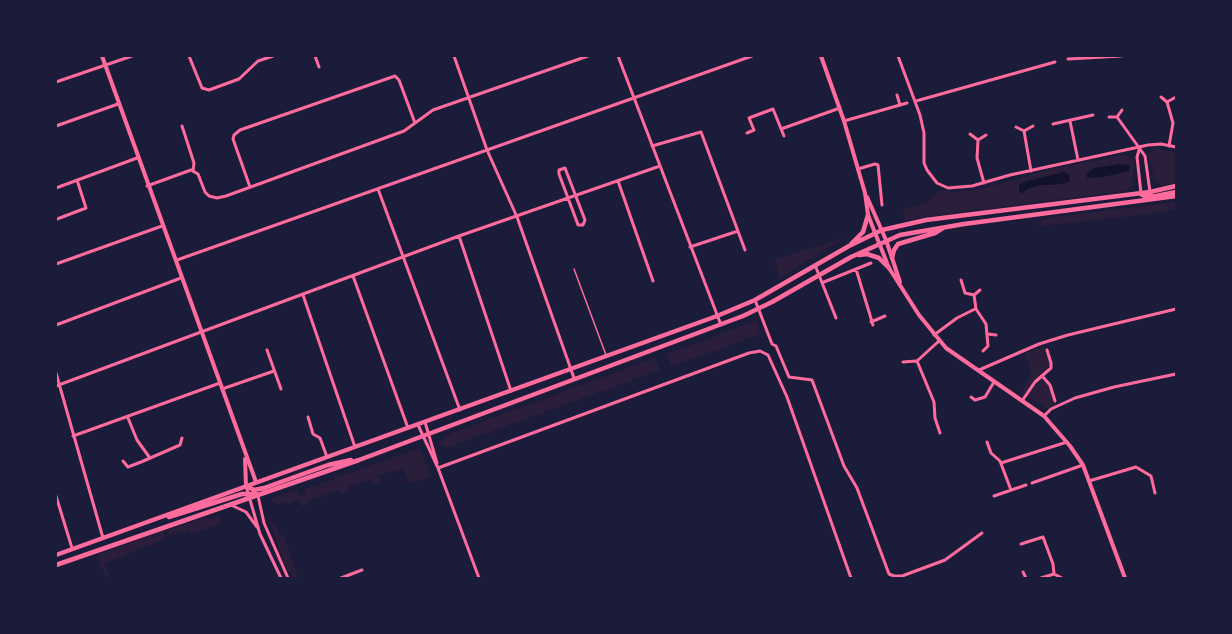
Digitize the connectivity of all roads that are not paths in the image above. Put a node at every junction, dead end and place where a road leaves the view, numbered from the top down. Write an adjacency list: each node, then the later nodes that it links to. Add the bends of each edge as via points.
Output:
1 (102, 56): 15 (main road)
2 (132, 56): 15 (street)
3 (189, 56): 4 (street, via 202,88 209,90 239,79 258,61)
4 (273, 56)
5 (315, 56): 16 (street)
6 (454, 56): 22 (street)
7 (588, 56): 22 (street)
8 (618, 56): 20 (street)
9 (752, 56): 20 (street)
10 (821, 56): 28 (main road)
11 (898, 56): 23 (street)
12 (1121, 56): 13 (street)
13 (1068, 59)
14 (1055, 62): 23 (street)
15 (105, 65): 17 (street); 26 (main road)
16 (319, 67)
17 (56, 82)
18 (897, 95): 27 (street)
19 (1176, 97): 24 (street)
20 (634, 98): 50 (street); 54 (street)
21 (1161, 98): 24 (street)
22 (468, 99): 37 (street, via 433,110); 54 (street)
23 (916, 101): 63 (street, via 929,175 948,188)
24 (1167, 102): 51 (street, via 1173,123)
25 (907, 103): 27 (street)
26 (118, 104): 39 (street); 55 (main road)
27 (900, 105): 36 (street)
28 (840, 108): 36 (main road); 43 (street)
29 (1122, 110): 33 (street)
30 (747, 111): 34 (street)
31 (1093, 115): 35 (street)
32 (1109, 117): 33 (street)
33 (1117, 117): 52 (street)
34 (749, 118): 43 (street, via 773,109); 45 (street, via 754,130)
35 (1070, 120): 38 (street); 56 (street)
36 (844, 121): 58 (main road)
37 (415, 123): 66 (street, via 404,131); 66 (street, via 395,76 240,130 233,139)
38 (1053, 124)
39 (56, 126)
40 (182, 126): 59 (street)
41 (1033, 126): 44 (street)
42 (1016, 127): 44 (street)
43 (781, 129): 48 (street)
44 (1024, 131): 60 (street)
45 (747, 133)
46 (970, 134): 49 (street)
47 (986, 135): 49 (street)
48 (784, 136)
49 (978, 140): 63 (street, via 977,158)
50 (652, 146): 57 (street); 82 (street, via 701,132)
51 (1169, 146): 52 (street); 53 (street)
52 (1140, 147): 56 (street); 70 (street); 70 (street, via 1140,187)
53 (1176, 147)
54 (487, 150): 68 (street); 77 (street)
55 (137, 158): 61 (street); 64 (main road)
56 (1078, 160): 60 (street)
57 (660, 166): 62 (street); 88 (street)
58 (858, 169): 69 (main road); 75 (street, via 877,164)
59 (193, 171): 64 (street); 66 (street, via 206,194 213,198)
60 (1031, 171): 63 (street)
61 (77, 180): 67 (street); 78 (street, via 86,208)
62 (618, 181): 72 (street); 104 (street)
63 (984, 183)
64 (147, 186): 79 (main road)
65 (1176, 186): 70 (main road)
66 (250, 187)
67 (56, 188)
68 (378, 189): 90 (street); 93 (street)
69 (865, 193): 76 (main road); 81 (main road)
70 (1146, 194): 71 (main road); 74 (main road); 81 (main road, via 926,220)
71 (1176, 194): 74 (main road)
72 (576, 195): 73 (street); 73 (street, via 562,168 559,174); 73 (street, via 585,220 583,225 578,225)
73 (568, 198): 77 (street)
74 (1137, 202): 80 (main road)
75 (882, 205)
76 (868, 214): 83 (main road); 87 (main road, via 863,232)
77 (517, 217): 84 (street); 130 (street)
78 (57, 219)
79 (162, 226): 93 (main road); 95 (street)
80 (945, 227): 85 (main road); 92 (main road, via 898,244)
81 (882, 230): 83 (main road); 85 (main road)
82 (738, 231): 88 (street); 89 (street)
83 (874, 234): 86 (main road); 87 (main road)
84 (459, 236): 90 (street); 142 (street)
85 (886, 240): 86 (main road); 92 (main road)
86 (879, 243): 91 (main road); 97 (main road)
87 (849, 246): 96 (main road)
88 (690, 247): 114 (street)
89 (746, 250)
90 (404, 257): 101 (street); 150 (street)
91 (851, 257): 97 (main road, via 867,254 881,259); 100 (main road)
92 (892, 258): 106 (main road)
93 (175, 261): 102 (main road)
94 (871, 263): 99 (street)
95 (56, 264)
96 (815, 265): 100 (street); 110 (main road)
97 (890, 268): 106 (main road)
98 (574, 269): 127 (lane)
99 (856, 269): 105 (street); 115 (street, via 872,323)
100 (820, 274): 105 (street); 113 (main road)
101 (353, 276): 108 (street); 156 (street)
102 (181, 278): 117 (street); 119 (main road)
103 (961, 280): 109 (street, via 965,293)
104 (653, 281)
105 (824, 282): 116 (street)
106 (903, 289): 121 (main road)
107 (980, 290): 109 (street)
108 (303, 295): 119 (street); 164 (street)
109 (974, 295): 111 (street)
110 (755, 300): 113 (street); 114 (main road)
111 (976, 309): 120 (street, via 986,324); 121 (street)
112 (1176, 309): 132 (street, via 1039,344)
113 (758, 310): 118 (main road); 185 (street, via 789,377 813,380 889,574 902,576 945,560)
114 (717, 316): 118 (street); 127 (main road)
115 (885, 316)
116 (836, 318)
117 (56, 325)
118 (721, 325): 136 (main road)
119 (201, 332): 138 (main road); 139 (street)
120 (987, 334): 122 (street); 126 (street, via 988,346)
121 (934, 335): 123 (main road)
122 (996, 335)
123 (939, 341): 128 (street); 132 (main road)
124 (267, 350): 131 (street)
125 (1047, 350): 135 (street, via 1051,366)
126 (983, 351)
127 (606, 356): 130 (main road)
128 (917, 361): 129 (street); 147 (street)
129 (903, 362)
130 (570, 369): 136 (street); 142 (main road)
131 (274, 371): 140 (street); 141 (street)
132 (977, 371): 137 (main road)
133 (56, 373): 139 (street)
134 (1176, 375): 151 (street, via 1075,398)
135 (1042, 376): 145 (street); 146 (street)
136 (574, 378): 157 (main road)
137 (994, 382): 144 (street, via 985,397); 145 (main road)
138 (220, 383): 140 (main road); 152 (street)
139 (57, 386): 159 (street)
140 (222, 389): 165 (main road)
141 (281, 389)
142 (511, 391): 150 (main road)
143 (970, 397): 144 (street)
144 (975, 400): 149 (street)
145 (1022, 401): 151 (main road)
146 (1055, 401)
147 (934, 402): 148 (street); 158 (street)
148 (940, 403)
149 (974, 407)
150 (460, 410): 154 (main road)
151 (1044, 416): 163 (main road)
152 (128, 417): 159 (street); 167 (street)
153 (308, 417): 166 (street)
154 (425, 422): 155 (main road); 157 (street)
155 (418, 425): 156 (main road); 160 (street)
156 (408, 428): 164 (main road)
157 (430, 433): 160 (main road); 171 (street)
158 (940, 433)
159 (73, 436): 187 (street)
160 (422, 436): 171 (street); 178 (main road, via 368,456 328,465)
161 (182, 438): 167 (street, via 180,445)
162 (987, 442): 169 (street)
163 (1067, 442): 169 (street); 170 (main road)
164 (355, 447): 166 (main road)
165 (244, 453): 173 (main road); 176 (main road)
166 (327, 457): 173 (main road)
167 (150, 458): 168 (street, via 128,466)
168 (123, 461)
169 (1001, 464): 177 (street)
170 (1083, 465): 172 (main road); 174 (street)
171 (438, 468): 198 (street); 199 (street, via 760,351 768,355 787,397)
172 (1089, 481): 179 (street, via 1136,467 1151,476); 203 (main road)
173 (256, 482): 176 (main road); 178 (street)
174 (1032, 483)
175 (1026, 485): 177 (street)
176 (246, 486): 178 (main road); 181 (street); 184 (main road)
177 (1011, 490): 182 (street)
178 (258, 493): 181 (main road); 196 (street, via 264,523)
179 (1155, 493)
180 (56, 496): 189 (street)
181 (248, 496): 183 (main road); 184 (main road); 186 (street)
182 (994, 496)
183 (230, 505): 186 (street, via 246,512); 191 (main road)
184 (150, 522): 187 (main road)
185 (982, 533)
186 (261, 534): 195 (street)
187 (102, 538): 189 (main road)
188 (1021, 544): 194 (street, via 1043,537)
189 (72, 549): 190 (main road)
190 (56, 555)
191 (56, 565)
192 (362, 570): 197 (street)
193 (1023, 572): 200 (street)
194 (1054, 574): 201 (street); 202 (street)
195 (281, 579)
196 (288, 579)
197 (341, 579)
198 (479, 579)
199 (851, 579)
200 (1026, 579)
201 (1041, 579)
202 (1062, 579)
203 (1125, 579)

